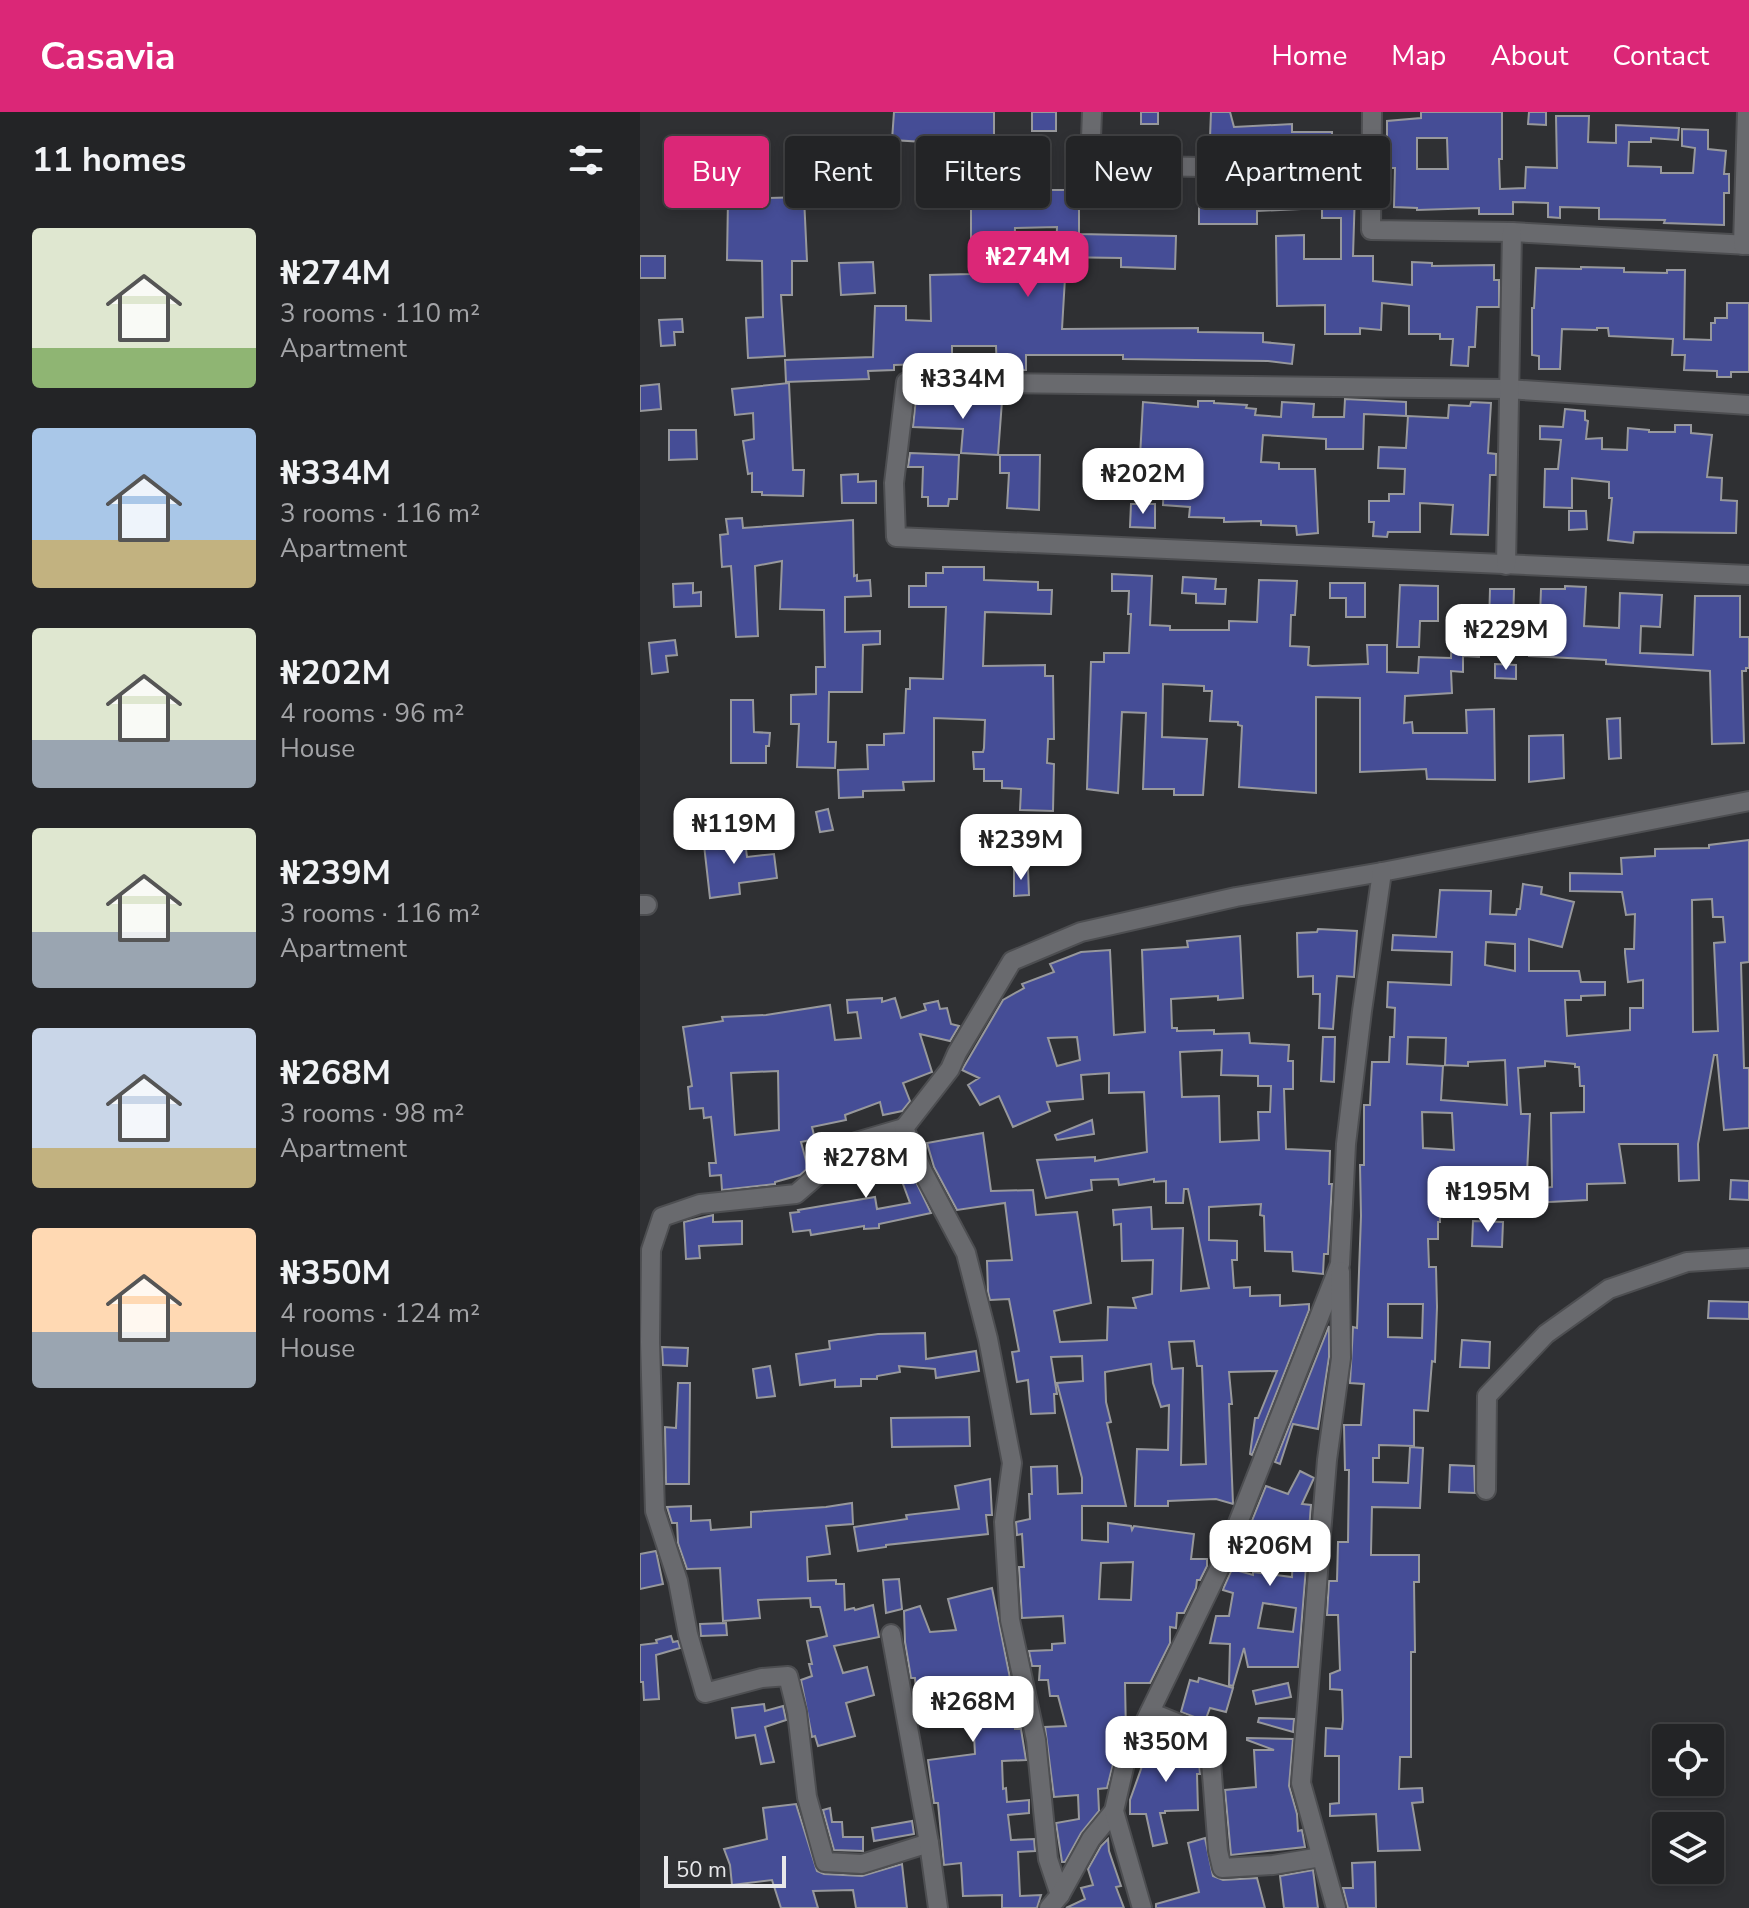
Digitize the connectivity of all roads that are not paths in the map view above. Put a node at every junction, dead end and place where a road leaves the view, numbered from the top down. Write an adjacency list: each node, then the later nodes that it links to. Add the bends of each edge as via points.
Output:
1 (1092, 112): 5 (street, via 1090,165)
2 (1372, 112): 4 (street)
3 (1747, 112): 8 (street)
4 (1372, 136)
5 (1197, 167)
6 (1371, 208): 7 (street, via 1371,230)
7 (1512, 232): 8 (street); 9 (street)
8 (1746, 245)
9 (1507, 389): 10 (street); 11 (street); 11 (street, via 906,382 894,483 896,537)
10 (1749, 405)
11 (1506, 565): 12 (street)
12 (1749, 575)
13 (1749, 801): 14 (street)
14 (1382, 872): 15 (street, via 1236,897 1081,932 1012,961 950,1069); 17 (street, via 1346,1144)
15 (904, 1128): 22 (street, via 856,1142 796,1194 700,1204 662,1217 651,1250 655,1511 705,1693 788,1676 807,1797 825,1862 862,1864); 24 (street, via 966,1253 988,1339 1012,1463 1004,1522 1010,1620 1036,1740)
16 (1749, 1258): 18 (street, via 1687,1262 1609,1289 1546,1334 1487,1396)
17 (1340, 1264): 20 (street, via 1223,1561); 23 (street, via 1341,1358 1327,1460 1301,1783)
18 (1486, 1490)
19 (891, 1634): 22 (street)
20 (1150, 1712): 21 (street, via 1125,1763); 23 (street, via 1209,1736 1222,1868)
21 (1114, 1811): 24 (street); 26 (street)
22 (929, 1843): 25 (street)
23 (1321, 1857): 27 (street)
24 (1054, 1901)
25 (938, 1908)
26 (1142, 1908)
27 (1336, 1908)

